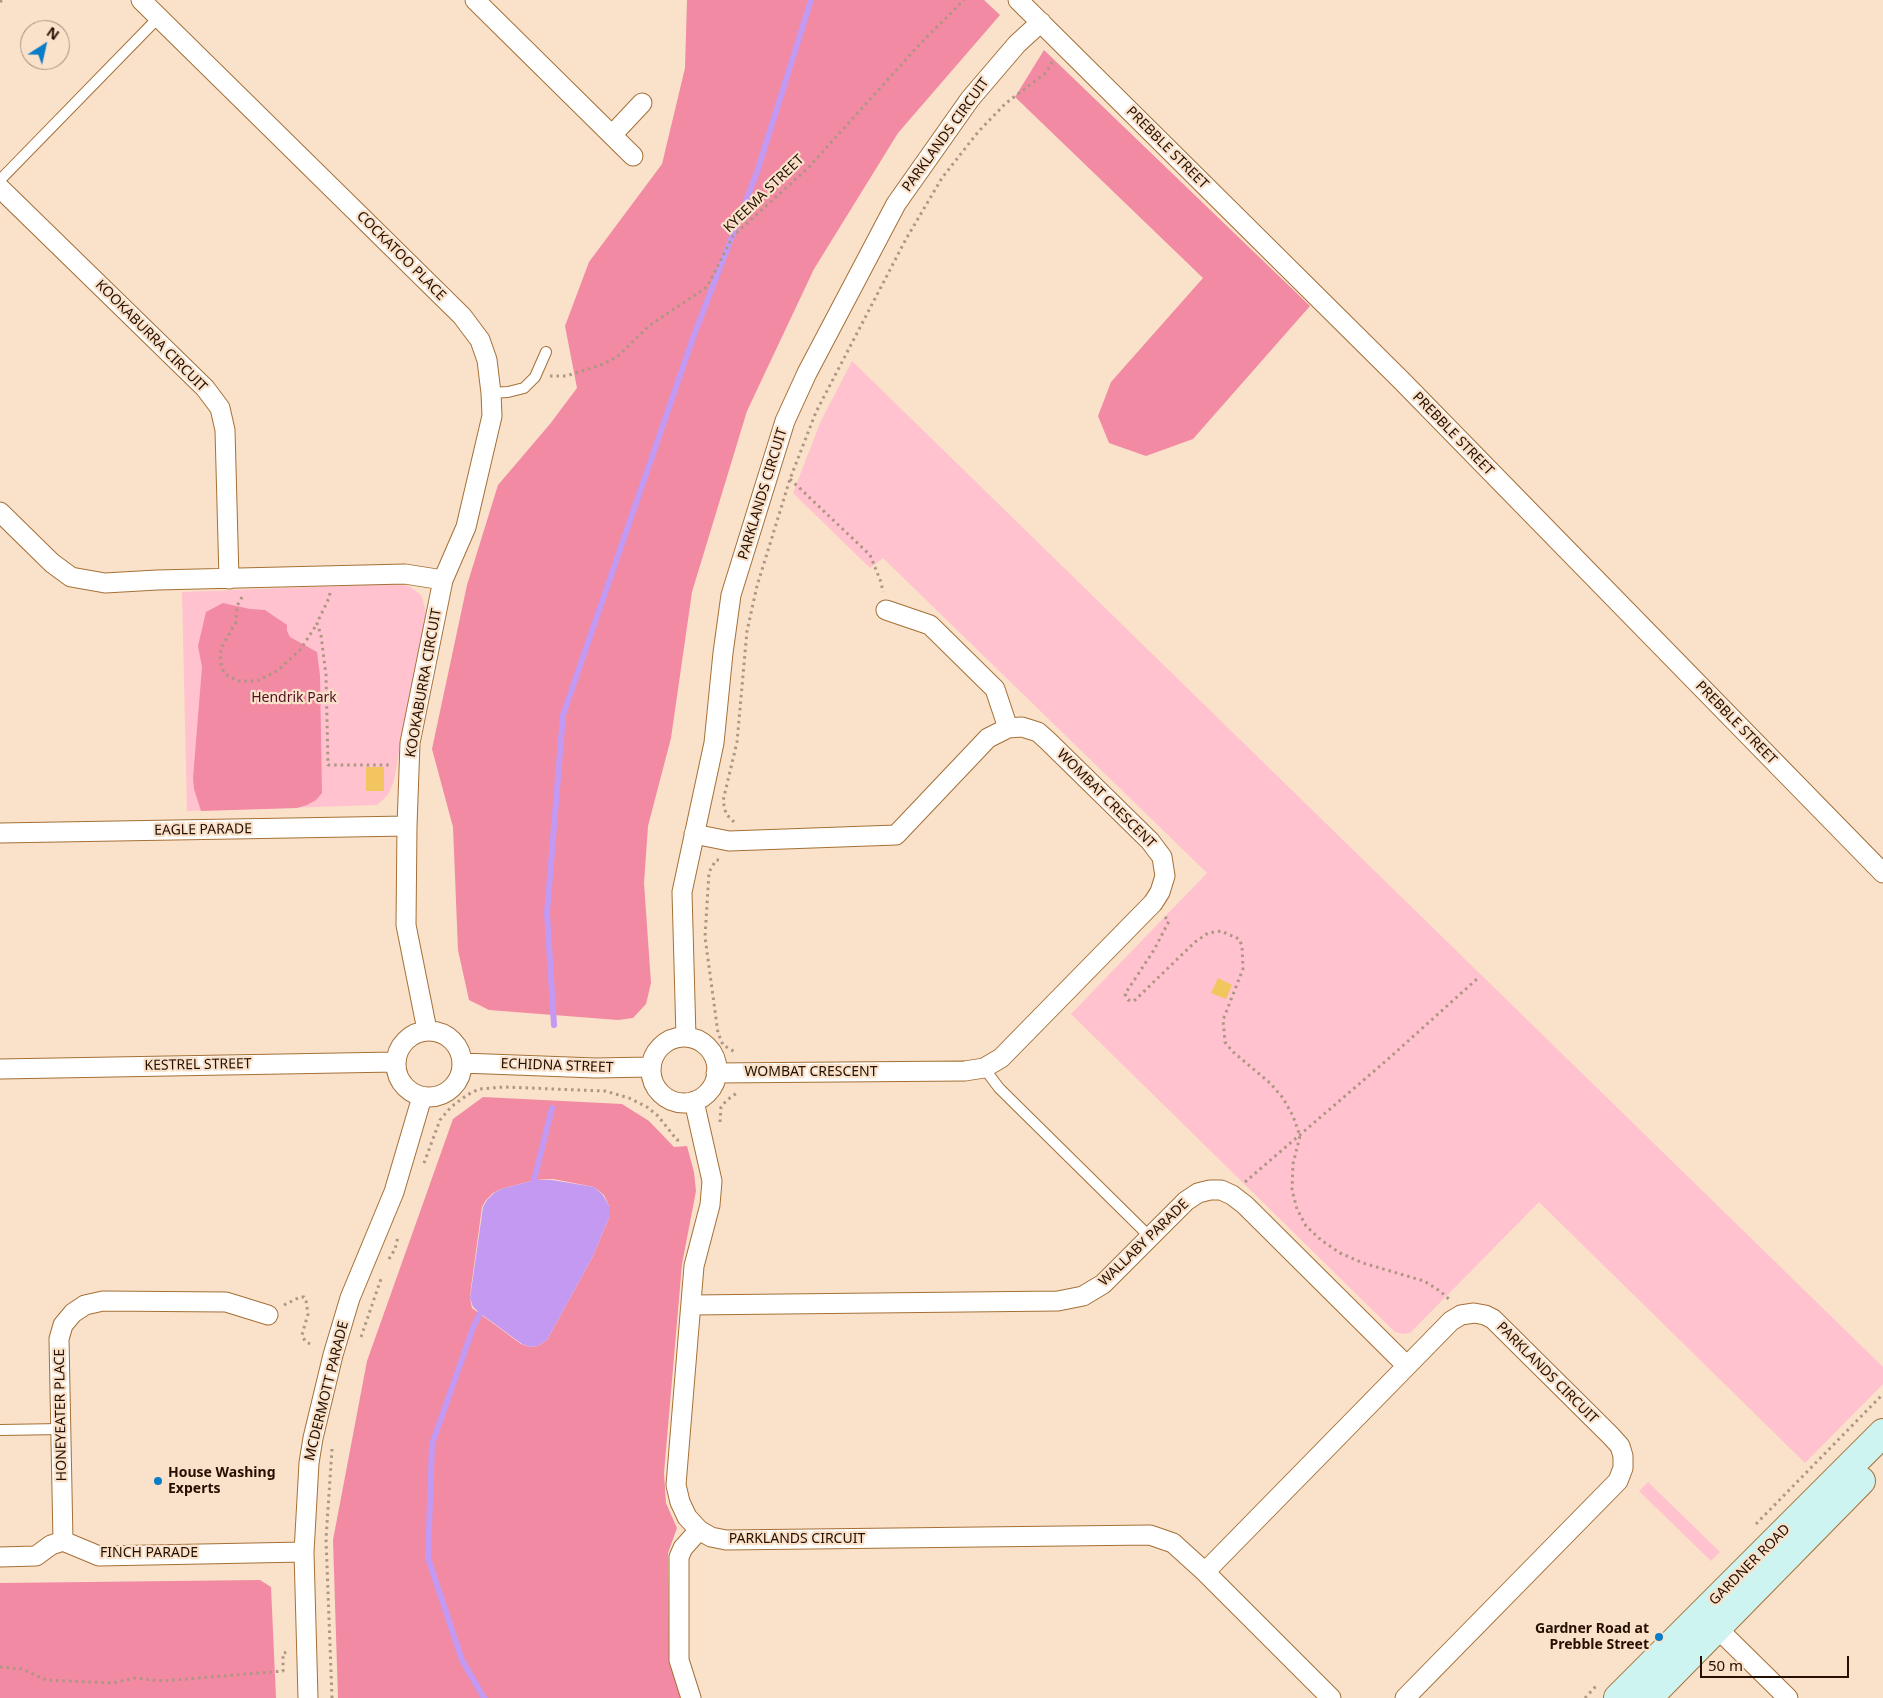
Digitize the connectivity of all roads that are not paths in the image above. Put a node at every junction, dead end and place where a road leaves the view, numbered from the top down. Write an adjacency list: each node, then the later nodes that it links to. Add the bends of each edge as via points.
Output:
1 (141, 0): 4 (street, COCKATOO PLACE)
2 (475, 0): 7 (street)
3 (1018, 0): 5 (street, PREBBLE STREET)
4 (158, 18): 9 (lane); 12 (street, COCKATOO PLACE, via 462,316 480,340 487,360)
5 (1041, 22): 20 (street, PARKLANDS CIRCUIT, via 1017,44 970,99 896,204 785,421 731,595 714,743); 21 (street, PREBBLE STREET, via 1402,381)
6 (642, 103): 7 (street)
7 (612, 135): 8 (street)
8 (632, 156)
9 (0, 180)
10 (0, 188): 14 (street, KOOKABURRA CIRCUIT, via 205,388 220,408 225,430)
11 (546, 352): 12 (lane, via 535,377 524,388)
12 (491, 393): 15 (street, COCKATOO PLACE, via 492,416 466,526)
13 (0, 512): 14 (street, via 52,564 72,577 105,583)
14 (229, 579): 15 (street, via 405,574)
15 (443, 580): 18 (street, KOOKABURRA CIRCUIT, via 410,743)
16 (886, 610): 17 (street, via 930,626 995,689)
17 (1008, 728): 20 (street, via 988,738 896,835 729,841); 27 (street, WOMBAT CRESCENT, via 1022,727 1038,732 1150,841 1162,857 1165,876 1152,904 1001,1058)
18 (407, 826): 19 (street, EAGLE PARADE); 22 (street, KOOKABURRA CIRCUIT, via 406,925)
19 (0, 833)
20 (694, 834): 23 (street, PARKLANDS CIRCUIT, via 682,892)
21 (1883, 873)
22 (426, 1030): 24 (street, via 408,1037 397,1052); 25 (street, via 451,1039 461,1054)
23 (686, 1037): 26 (street, via 666,1042 659,1048); 29 (street, via 706,1045 714,1058)
24 (395, 1062): 28 (street, KESTREL STREET); 30 (street, via 396,1071 406,1088)
25 (462, 1063): 26 (street, ECHIDNA STREET); 30 (street, via 459,1080 454,1086 439,1096)
26 (651, 1067): 31 (street, via 656,1087 664,1095 683,1102)
27 (984, 1068): 29 (street, WOMBAT CRESCENT, via 965,1071); 32 (lane, via 999,1088)
28 (0, 1069)
29 (716, 1074): 31 (street, via 709,1090)
30 (422, 1097): 42 (street, MCDERMOTT PARADE, via 394,1192 350,1298 334,1355 309,1463)
31 (694, 1101): 33 (street, via 712,1182 710,1205 694,1266)
32 (1151, 1238): 33 (street, WALLABY PARADE, via 1103,1284 1083,1296 1058,1301); 35 (street, WALLABY PARADE, via 1186,1201 1198,1193 1221,1190 1232,1195)
33 (692, 1305): 40 (street, via 676,1485 680,1502)
34 (268, 1315): 36 (street, HONEYEATER PLACE, via 226,1302 103,1301 86,1305 72,1313 63,1325 59,1339)
35 (1406, 1365): 44 (street); 49 (street, PARKLANDS CIRCUIT, via 1451,1321 1461,1315 1485,1315 1493,1319 1611,1436 1622,1451 1623,1468 1618,1481)
36 (61, 1429): 37 (lane); 41 (street, HONEYEATER PLACE)
37 (0, 1430)
38 (1883, 1433): 50 (street, GARDNER ROAD)
39 (1883, 1459): 45 (street, GARDNER ROAD)
40 (699, 1530): 44 (street, PARKLANDS CIRCUIT, via 726,1540 1150,1535 1174,1543); 47 (street, via 679,1557 679,1660)
41 (63, 1541): 42 (street, FINCH PARADE, via 99,1556); 43 (street, via 36,1556)
42 (304, 1552): 46 (street, MCDERMOTT PARADE)
43 (0, 1557)
44 (1205, 1572): 48 (street, PARKLANDS CIRCUIT)
45 (1717, 1628): 51 (street, GARDNER ROAD); 52 (street)
46 (308, 1698)
47 (691, 1698)
48 (1331, 1698)
49 (1405, 1698)
50 (1618, 1698)
51 (1648, 1698)
52 (1788, 1698)

